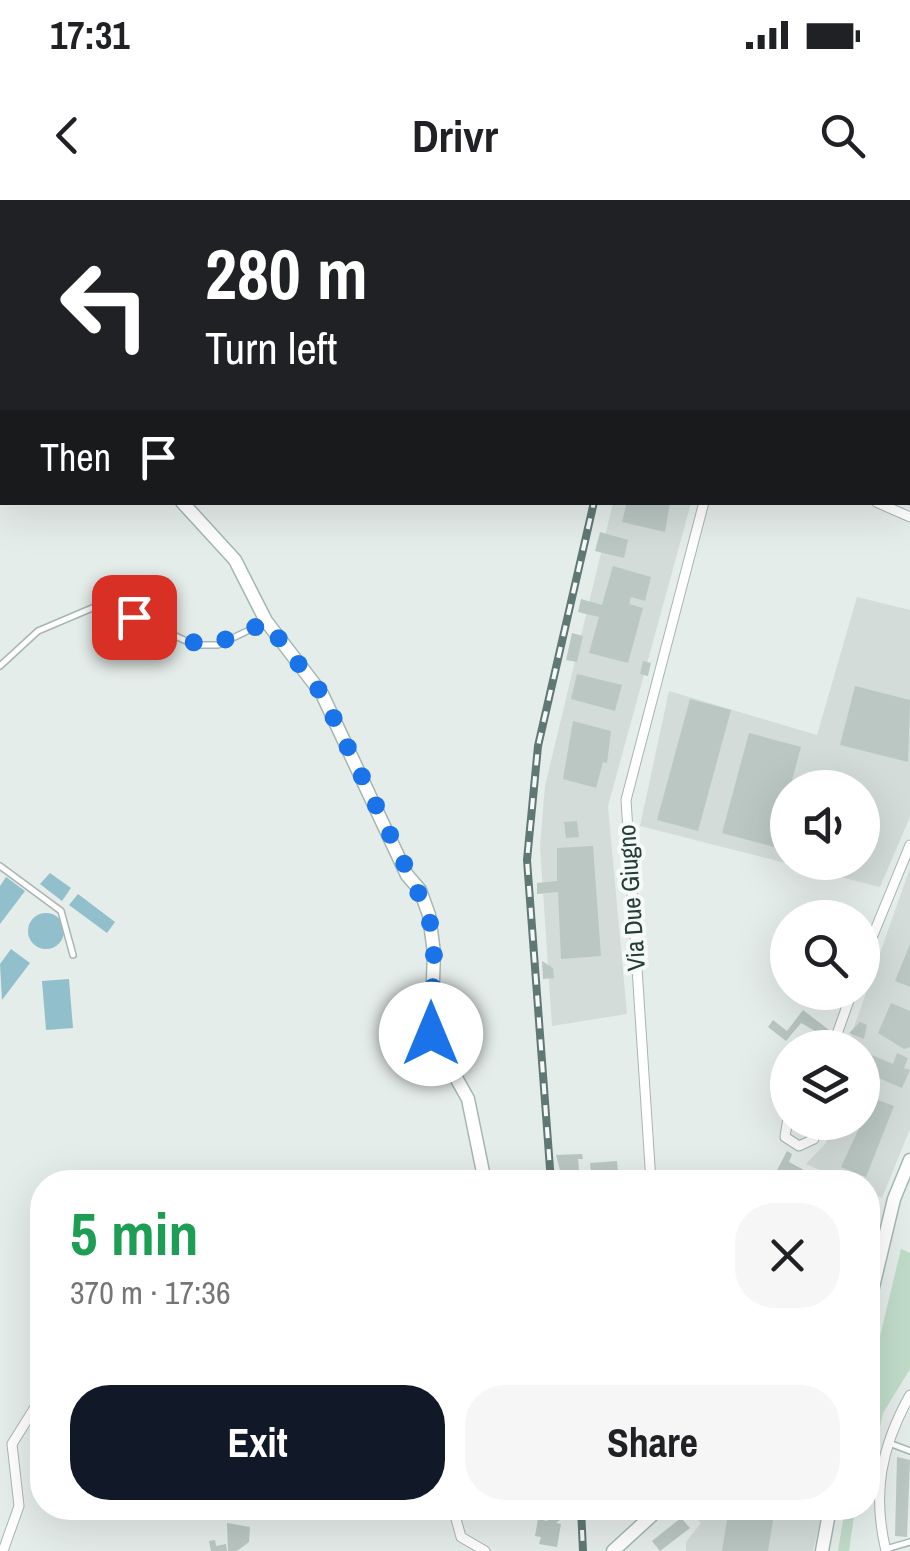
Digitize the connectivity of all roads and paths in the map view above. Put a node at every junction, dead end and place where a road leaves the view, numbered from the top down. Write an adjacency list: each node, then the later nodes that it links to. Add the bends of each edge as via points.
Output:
1 (185, 505): 5 (street, via 235,560)
2 (703, 505): 15 (street, Via Due Giugno, via 626,800)
3 (883, 505): 4 (street)
4 (910, 517)
5 (266, 622): 6 (lane, via 218,645 195,646 104,603 38,631); 14 (street, via 322,694 406,874 420,890 434,953 431,1034 468,1099)
6 (0, 666)
7 (910, 845): 9 (street)
8 (0, 866): 10 (lane, via 61,911)
9 (880, 918)
10 (73, 955)
11 (790, 1140): 12 (street, via 799,1146)
12 (812, 1140)
13 (910, 1160): 16 (street)
14 (483, 1170)
15 (650, 1170)
16 (880, 1246)
17 (910, 1395): 19 (street)
18 (30, 1415): 28 (street, via 12,1444 19,1506)
19 (888, 1443): 20 (lane); 21 (street)
20 (910, 1451)
21 (880, 1477)
22 (880, 1502): 27 (street)
23 (456, 1520): 29 (street, via 461,1538)
24 (647, 1520): 30 (street)
25 (828, 1520): 31 (street)
26 (910, 1542): 27 (lane)
27 (886, 1550)
28 (3, 1551)
29 (485, 1551)
30 (614, 1551)
31 (822, 1551)

